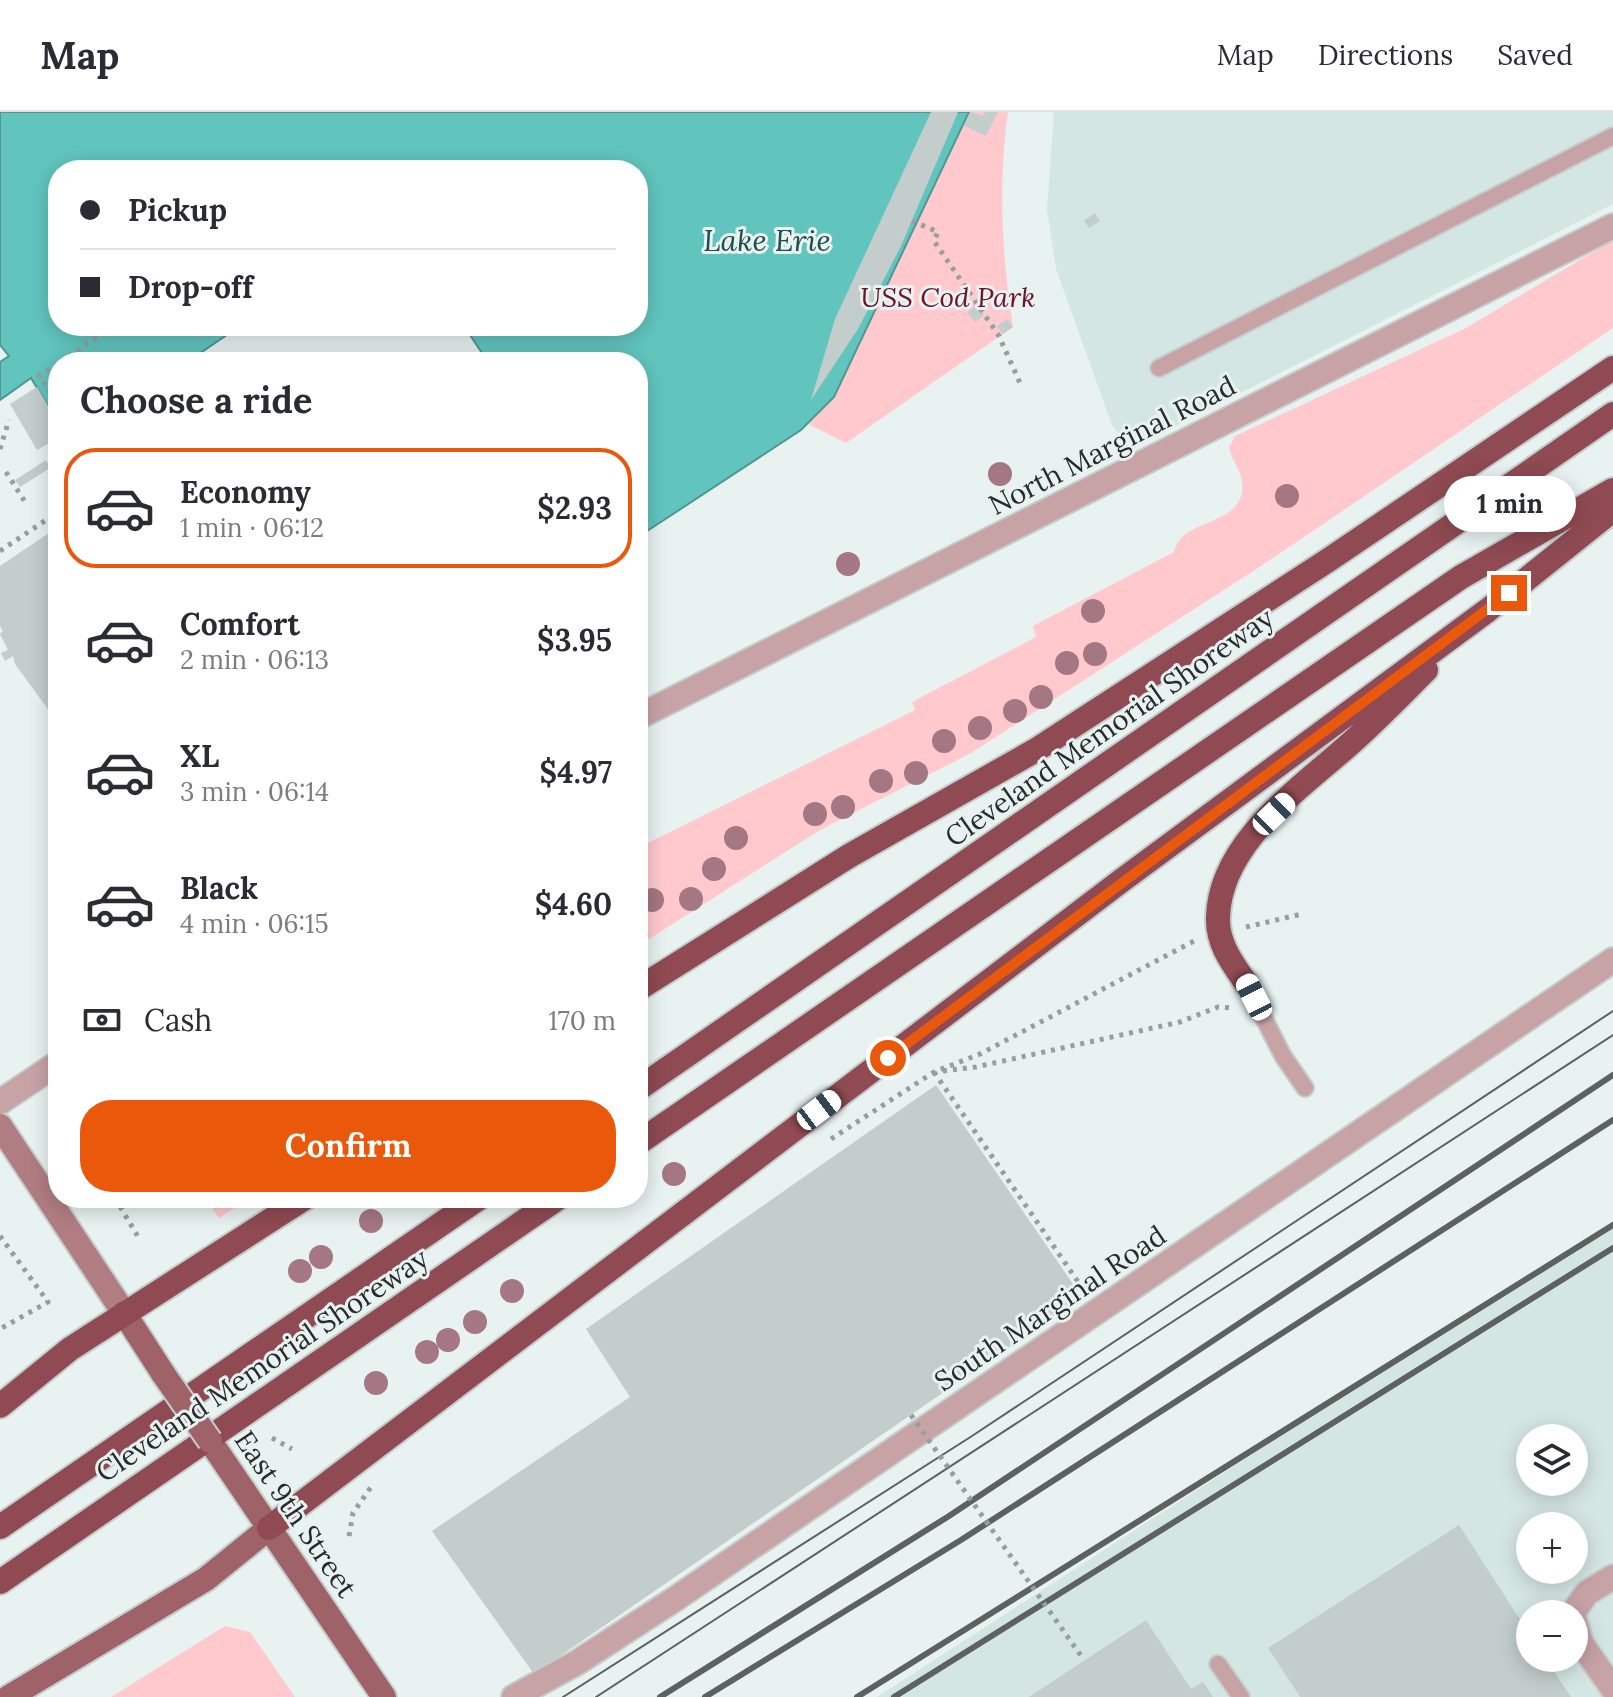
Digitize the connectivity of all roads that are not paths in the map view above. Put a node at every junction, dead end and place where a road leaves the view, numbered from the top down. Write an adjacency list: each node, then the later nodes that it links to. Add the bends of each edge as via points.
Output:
1 (1613, 136): 3 (lane)
2 (1613, 226): 9 (street, North Marginal Road)
3 (1159, 368)
4 (1613, 368): 11 (highway, via 1036,750 849,856)
5 (1613, 414): 14 (highway, Cleveland Memorial Shoreway)
6 (1613, 490): 18 (highway, via 1461,577)
7 (1613, 510): 8 (highway)
8 (1488, 610): 12 (highway, via 1274,814 1232,866 1219,906 1219,934); 27 (highway, via 1121,881)
9 (648, 712)
10 (1613, 960): 36 (street, South Marginal Road, via 636,1624)
11 (648, 983)
12 (1246, 983): 15 (lane)
13 (48, 1070): 16 (street)
14 (648, 1082)
15 (1305, 1088)
16 (0, 1102)
17 (0, 1126): 19 (street, East 9th Street)
18 (648, 1136)
19 (48, 1198)
20 (54, 1208): 24 (street, East 9th Street)
21 (289, 1208): 24 (highway)
22 (464, 1208): 26 (highway, Cleveland Memorial Shoreway)
23 (543, 1208): 29 (highway, Cleveland Memorial Shoreway)
24 (124, 1313): 25 (highway); 27 (main road, East 9th Street, bridge)
25 (0, 1406)
26 (0, 1527)
27 (269, 1528): 34 (main road, via 206,1579); 35 (main road, East 9th Street)
28 (1613, 1577): 30 (street)
29 (0, 1582)
30 (1583, 1600)
31 (1588, 1653): 33 (street)
32 (1218, 1664): 37 (lane)
33 (1613, 1689)
34 (9, 1697)
35 (384, 1697)
36 (514, 1697)
37 (1241, 1697)

